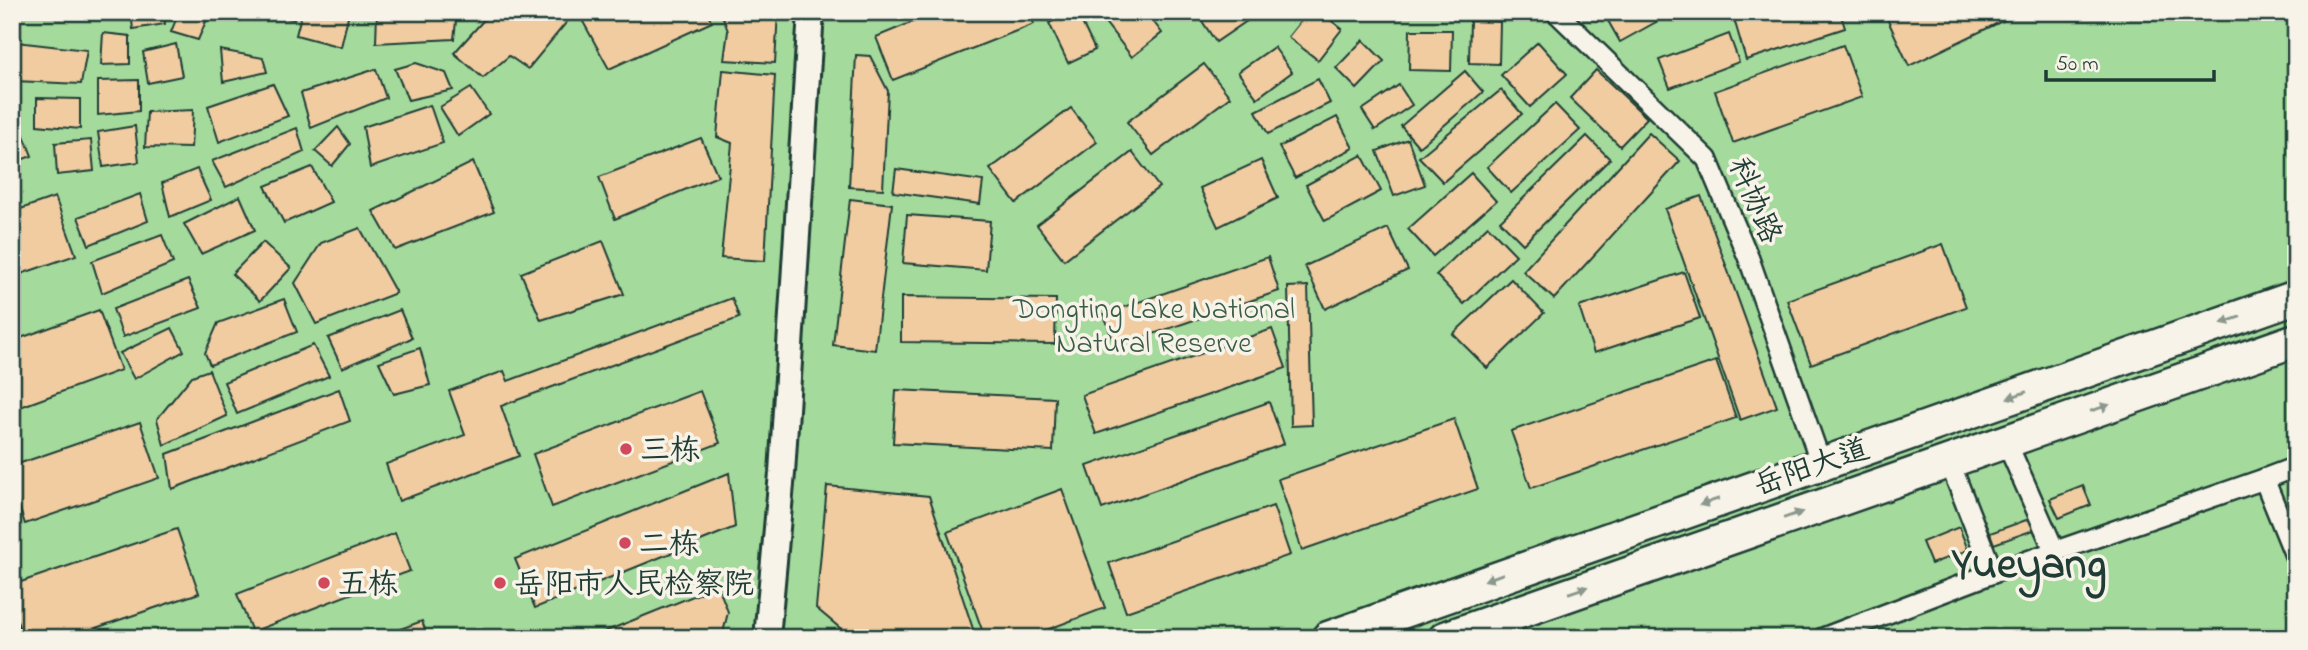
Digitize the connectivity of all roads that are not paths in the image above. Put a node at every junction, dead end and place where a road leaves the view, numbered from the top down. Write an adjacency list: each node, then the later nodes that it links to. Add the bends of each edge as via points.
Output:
1 (811, 12): 14 (street)
2 (1556, 12): 7 (street, 科协路, via 1707,159 1749,259)
3 (2296, 297): 7 (main road, 岳阳大道, one-way to 7)
4 (2296, 340): 5 (main road, 岳阳大道, one-way to 4)
5 (2006, 441): 6 (main road, 岳阳大道); 10 (street)
6 (1949, 461): 12 (street); 13 (main road, 岳阳大道, one-way to 6)
7 (1821, 463): 15 (main road, 岳阳大道, one-way to 15)
8 (2296, 467): 9 (street)
9 (2264, 479): 10 (street); 11 (street)
10 (2055, 552): 12 (street)
11 (2296, 558)
12 (1993, 573): 17 (street)
13 (1510, 626): 16 (main road, 岳阳大道)
14 (767, 638)
15 (1328, 638)
16 (1445, 638)
17 (1823, 638)

